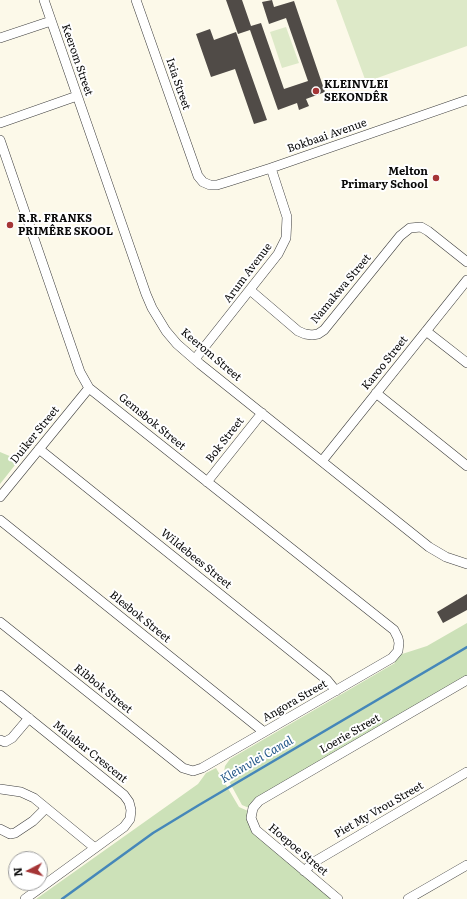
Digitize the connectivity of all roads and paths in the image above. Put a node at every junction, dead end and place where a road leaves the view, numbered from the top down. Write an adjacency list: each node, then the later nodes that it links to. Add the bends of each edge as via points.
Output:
1 (44, 0): 3 (street, Keerom Street)
2 (136, 0): 10 (street, Ixia Street)
3 (51, 21): 4 (street); 5 (street, Keerom Street)
4 (0, 38)
5 (77, 96): 7 (street); 15 (street, Keerom Street, via 152,308 166,331)
6 (467, 100): 9 (street, Bokbaai Avenue)
7 (0, 123)
8 (0, 140): 17 (street, Gemsbok Street, via 78,367)
9 (271, 168): 10 (street, Bokbaai Avenue, via 217,185 203,182); 13 (street, Arum Avenue, via 288,217 286,238 278,254)
10 (198, 176)
11 (467, 262): 13 (street, Namakwa Street, via 428,231 421,227 410,228 324,330 312,335 298,331)
12 (467, 280): 14 (street, Karoo Street)
13 (250, 290): 15 (street, Arum Avenue)
14 (426, 331): 16 (street); 18 (street, Karoo Street)
15 (194, 359): 19 (street, Keerom Street)
16 (467, 363)
17 (89, 388): 20 (street, Duiker Street); 23 (street, Gemsbok Street)
18 (376, 393): 21 (street, Karoo Street); 22 (street)
19 (262, 412): 21 (street, Keerom Street); 23 (street, Bok Street)
20 (39, 450): 24 (street, Duiker Street); 30 (street, Wildebees Street, via 327,680)
21 (322, 461): 26 (street, Keerom Street, via 430,547 446,557)
22 (467, 466)
23 (207, 482): 28 (street, Gemsbok Street, via 394,630)
24 (0, 497)
25 (0, 520): 33 (street, Blesbok Street)
26 (467, 564)
27 (0, 622): 35 (street, Ribbok Street, via 183,768)
28 (399, 642): 30 (street, Angora Street, via 398,651 392,658)
29 (467, 680): 39 (street, Loerie Street, via 258,801)
30 (336, 691): 33 (street, Angora Street)
31 (0, 696): 32 (street, Malabar Crescent)
32 (29, 718): 34 (street, via 12,738 5,742); 41 (street, Malabar Crescent, via 124,795 129,802 131,815 127,824)
33 (264, 732): 35 (street, Angora Street)
34 (0, 740)
35 (193, 771)
36 (467, 772): 43 (street, Piet My Vrou Street, via 314,862)
37 (0, 789): 38 (street, via 28,794)
38 (46, 808): 40 (street, via 15,833 10,834); 41 (street)
39 (251, 814): 43 (street, Hoepoe Street, via 256,830)
40 (0, 828)
41 (95, 848): 44 (street, Malabar Crescent)
42 (467, 865): 46 (street)
43 (304, 871): 45 (street, Hoepoe Street)
44 (25, 899)
45 (338, 899)
46 (408, 899)

